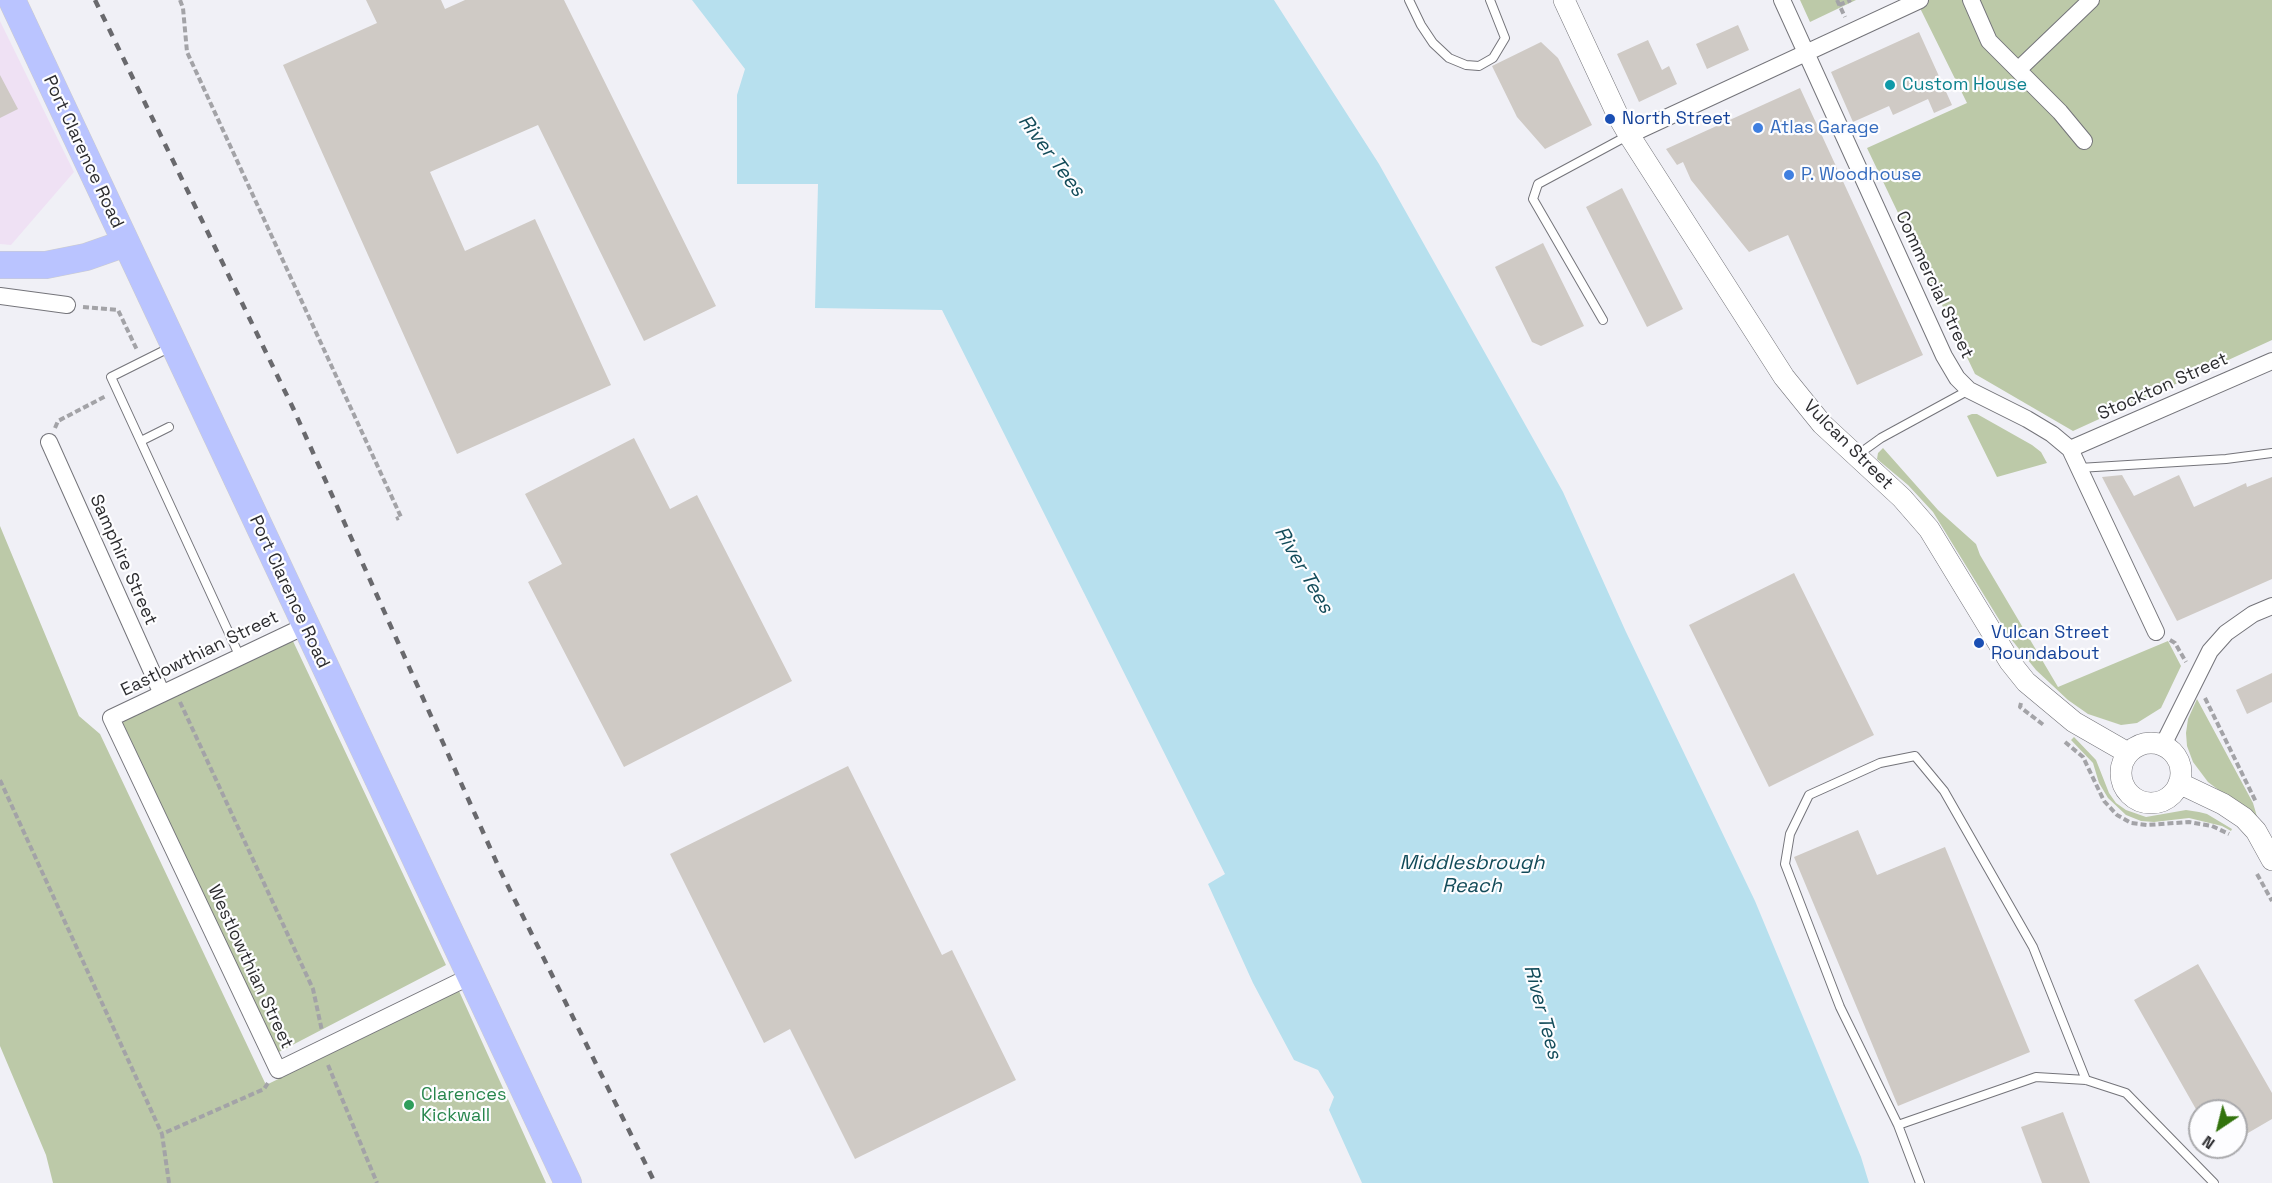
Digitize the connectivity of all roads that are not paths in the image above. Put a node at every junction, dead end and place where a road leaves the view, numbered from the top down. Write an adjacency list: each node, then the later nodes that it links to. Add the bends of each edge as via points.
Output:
1 (12, 0): 13 (main road, Port Clarence Road)
2 (1409, 0): 3 (lane, via 1433,43 1449,58 1479,66 1493,58 1504,38)
3 (1490, 0)
4 (1564, 0): 11 (street, Vulcan Street)
5 (1782, 0): 9 (street, Commercial Street)
6 (1920, 0): 9 (street)
7 (1971, 0): 10 (street, via 1989,41)
8 (2091, 0): 10 (street)
9 (1806, 53): 11 (street); 20 (street, Commercial Street, via 1944,356)
10 (2019, 69): 12 (street)
11 (1629, 135): 17 (lane, via 1538,184 1533,199); 26 (street, Vulcan Street, via 1784,377)
12 (2084, 141)
13 (126, 243): 14 (main road, via 46,265); 18 (main road, Port Clarence Road)
14 (0, 265)
15 (0, 296): 16 (street)
16 (67, 305)
17 (1604, 320)
18 (174, 345): 22 (lane, via 111,377); 29 (main road, Port Clarence Road)
19 (2272, 361): 24 (street, Stockton Street)
20 (1969, 390): 24 (street, Commercial Street, via 2043,429); 26 (lane, via 1881,438)
21 (169, 427): 22 (lane)
22 (141, 441): 31 (lane)
23 (49, 442): 32 (street, Samphire Street)
24 (2070, 449): 27 (street, Commercial Street)
25 (2272, 453): 27 (lane)
26 (1855, 457): 35 (street, Vulcan Street, via 1902,498 1929,529 2026,682 2074,722)
27 (2079, 468): 30 (street, Commercial Street)
28 (2272, 606): 34 (street, via 2226,633 2210,651)
29 (305, 626): 31 (street, Eastlowthian Street); 38 (main road, Port Clarence Road)
30 (2156, 632)
31 (240, 657): 32 (street, Eastlowthian Street)
32 (168, 691): 33 (street, Eastlowthian Street)
33 (111, 718): 38 (street, Westlowthian Street, via 278,1070)
34 (2163, 745): 35 (street, via 2144,744); 36 (street, via 2177,757)
35 (2128, 753): 36 (street, via 2121,773 2128,792 2136,799 2156,803 2166,799)
36 (2179, 783): 37 (street, via 2244,818)
37 (2272, 860)
38 (471, 976): 41 (main road, Port Clarence Road)
39 (2086, 1080): 40 (lane, via 2036,1077); 40 (lane, via 2033,947 1944,791 1915,756 1880,763 1809,795 1790,834 1785,864 1840,1007); 43 (lane, via 2126,1093)
40 (1898, 1125): 42 (lane)
41 (568, 1183)
42 (1920, 1183)
43 (2214, 1183)

